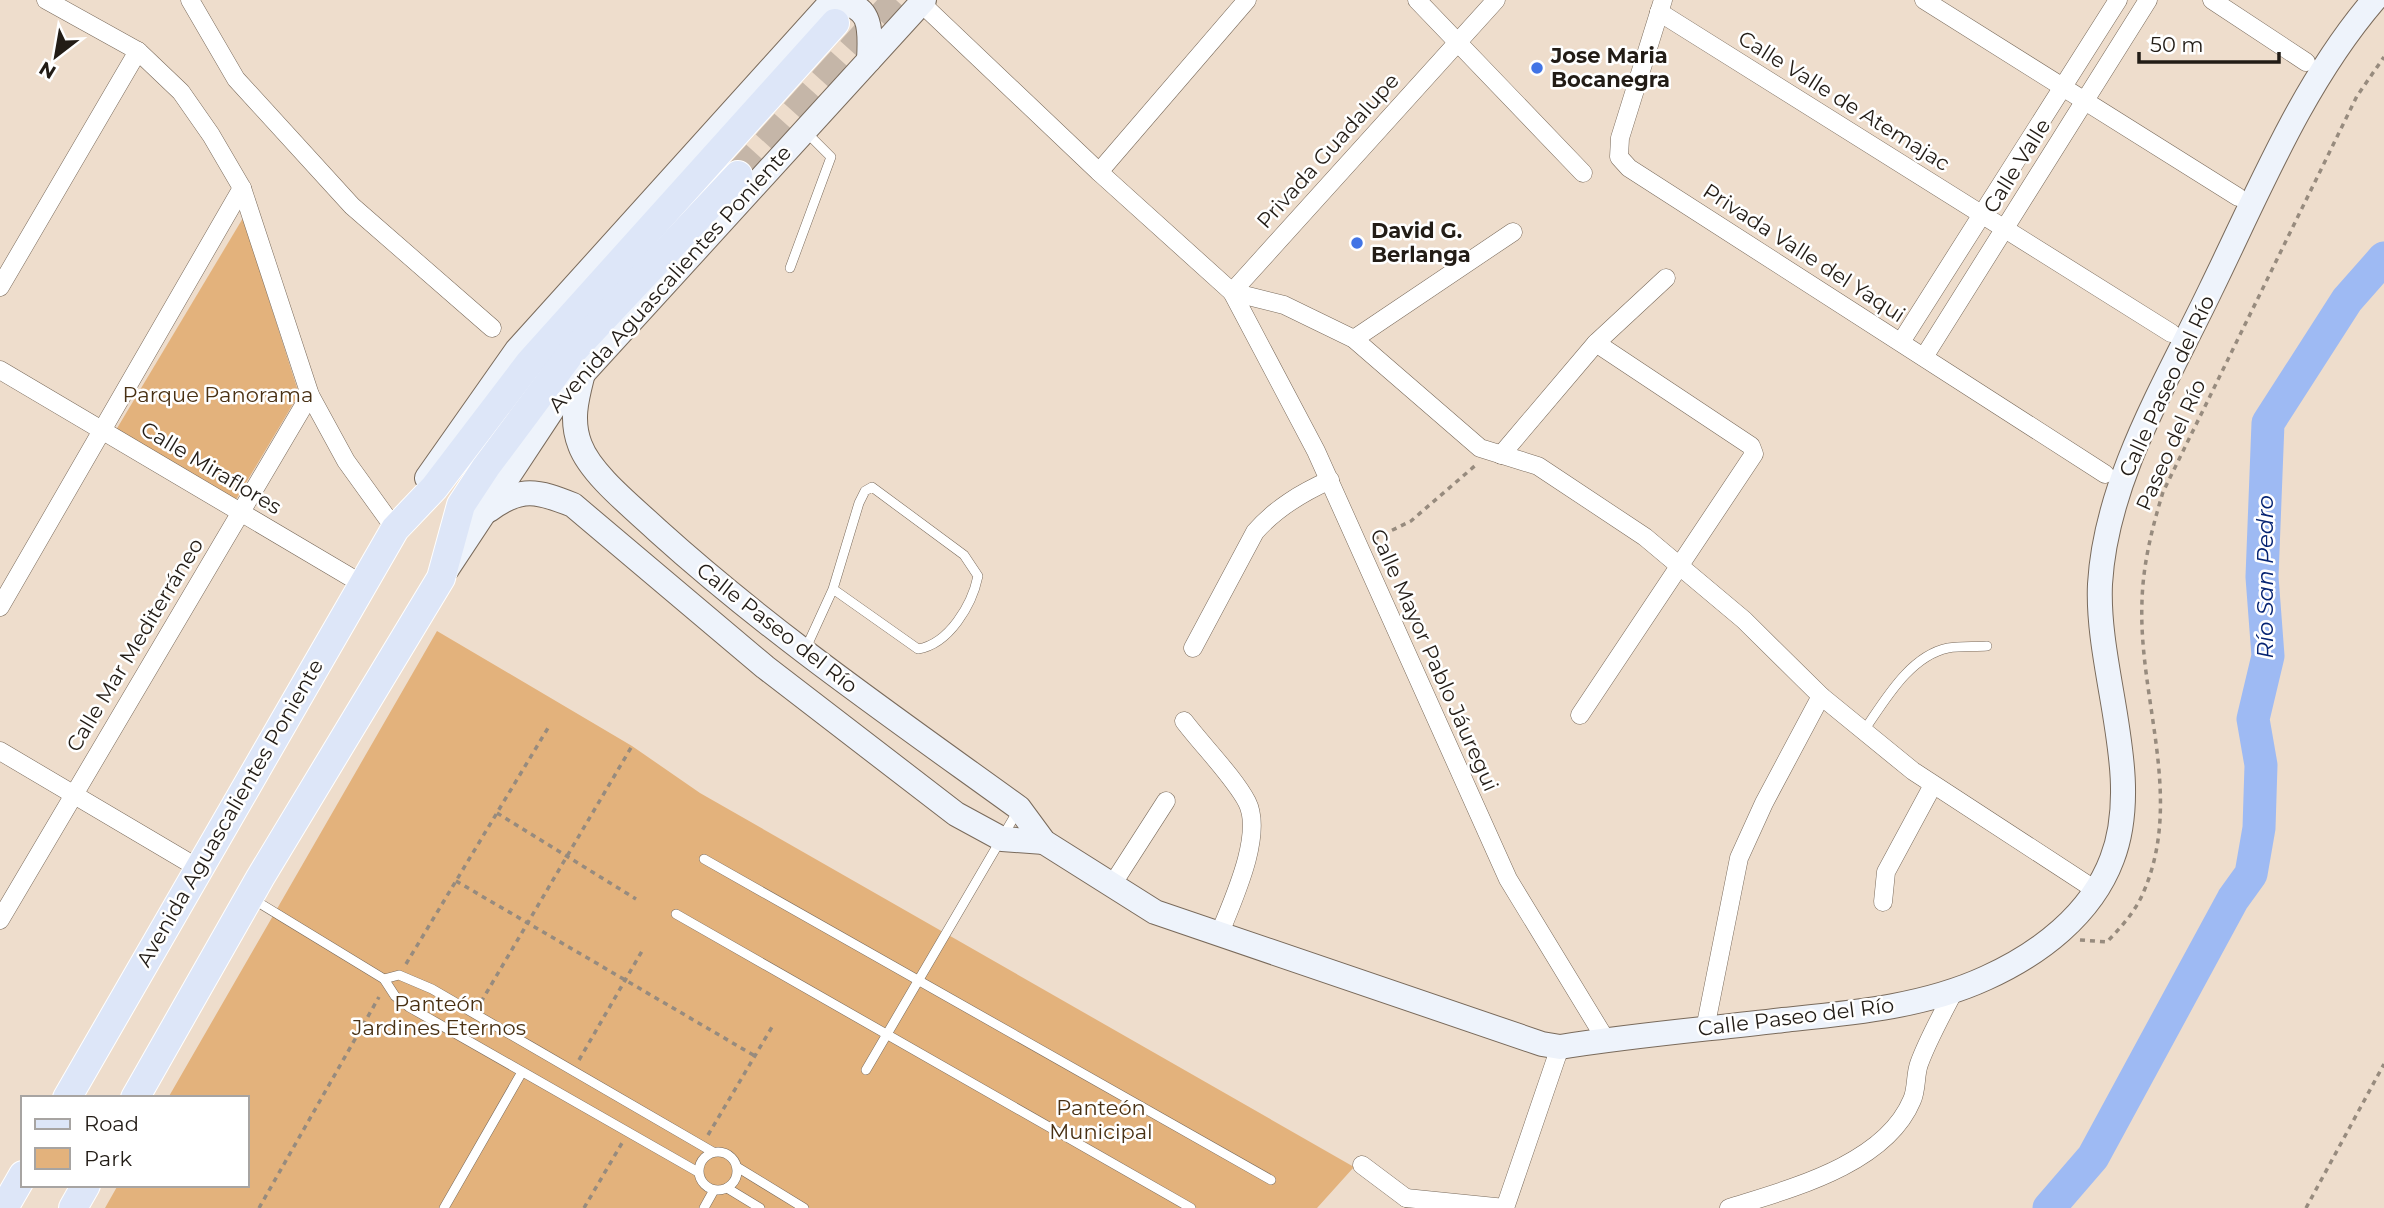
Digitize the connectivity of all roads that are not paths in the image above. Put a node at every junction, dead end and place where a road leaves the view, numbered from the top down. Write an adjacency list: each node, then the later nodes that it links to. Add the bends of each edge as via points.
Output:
1 (46, 0): 15 (street)
2 (190, 0): 33 (street, via 236,79 352,206)
3 (1247, 0): 21 (street)
4 (1417, 0): 14 (street)
5 (1496, 0): 14 (street, Privada Guadalupe)
6 (1924, 0): 18 (street)
7 (2118, 0): 18 (street, Calle Valle)
8 (2148, 0): 19 (street, Calle Valle)
9 (2212, 0): 17 (street)
10 (2374, 0): 71 (street, Calle Paseo del Río, via 2322,69 2141,436 2122,486 2104,547 2100,585 2123,795 2113,857)
11 (921, 1): 16 (street, Avenida Aguascalientes Poniente); 21 (street)
12 (1661, 6): 26 (street, Calle Valle de Atemajac); 36 (street, Privada Valle del Yaqui, via 1619,138 1619,156 1629,168)
13 (833, 9): 16 (street, via 849,4 866,18); 48 (main road, Avenida Aguascalientes Poniente, via 530,362 434,488)
14 (1458, 42): 22 (street); 32 (street, Privada Guadalupe)
15 (138, 51): 24 (street, via 181,92); 31 (street)
16 (869, 60): 20 (street, Avenida Aguascalientes Poniente)
17 (2306, 62)
18 (2063, 87): 19 (street); 26 (street, Calle Valle)
19 (2084, 100): 25 (street); 27 (street, Calle Valle)
20 (804, 130): 29 (lane, via 831,158); 40 (street, Avenida Aguascalientes Poniente)
21 (1099, 172): 32 (street)
22 (1583, 173)
23 (738, 175): 50 (main road, Avenida Aguascalientes Poniente, via 549,378 461,505)
24 (242, 188): 41 (street); 42 (street)
25 (2238, 197)
26 (1982, 214): 27 (street, Calle Valle de Atemajac); 36 (street, Calle Valle)
27 (2005, 229): 34 (street, Calle Valle de Atemajac); 38 (street, Calle Valle)
28 (1513, 232): 35 (street)
29 (790, 268)
30 (1666, 278): 37 (street)
31 (0, 287)
32 (1232, 292): 35 (street, via 1284,305); 45 (street, Calle Mayor Pablo Jáuregui)
33 (492, 328)
34 (2171, 334)
35 (1354, 340): 43 (street, via 1480,448)
36 (1901, 342): 38 (street, Privada Valle del Yaqui)
37 (1596, 343): 43 (street); 49 (street, via 1754,450)
38 (1924, 357): 44 (street, Privada Valle del Yaqui)
39 (0, 370): 42 (street, Calle Miraflores)
40 (583, 373): 47 (street, Avenida Aguascalientes Poniente, via 525,446); 56 (street, Calle Paseo del Río, via 573,411 580,446 597,472 708,575)
41 (310, 395): 46 (street, Calle Mar Mediterráneo); 48 (street, via 346,461)
42 (103, 431): 46 (street, Calle Miraflores); 53 (street)
43 (1495, 454): 49 (street, via 1538,466)
44 (2105, 474)
45 (1330, 480): 55 (street, via 1302,493 1255,532); 82 (street, Calle Mayor Pablo Jáuregui, via 1508,879)
46 (240, 512): 51 (street, Calle Miraflores); 63 (street, Calle Mar Mediterráneo)
47 (484, 514): 50 (street, Avenida Aguascalientes Poniente); 66 (street, Calle Paseo del Río, via 509,495 544,493 573,505 830,718 956,814)
48 (395, 529): 51 (main road, Avenida Aguascalientes Poniente)
49 (1681, 565): 57 (street, via 1745,620); 58 (street)
50 (441, 578): 72 (main road, Avenida Aguascalientes Poniente)
51 (362, 584): 69 (main road, Avenida Aguascalientes Poniente)
52 (833, 589): 52 (lane, via 859,503 872,487 964,555 978,576 975,591 948,634 933,646 918,649); 56 (lane)
53 (0, 607)
54 (1987, 646): 60 (lane, via 1946,648 1921,663 1896,684)
55 (1193, 648)
56 (804, 653): 65 (street, Calle Paseo del Río)
57 (1821, 696): 60 (street); 80 (street, via 1739,858)
58 (1580, 715)
59 (1184, 722): 76 (street, via 1248,803 1254,828)
60 (1863, 732): 62 (street)
61 (0, 751): 63 (street)
62 (1933, 785): 71 (street); 73 (street, via 1886,873)
63 (73, 794): 69 (street); 75 (street, Calle Mar Mediterráneo)
64 (1166, 801): 70 (street)
65 (1019, 808): 66 (lane); 67 (street, Calle Paseo del Río)
66 (1002, 839): 67 (street, Calle Paseo del Río); 78 (lane)
67 (1044, 842): 70 (street, Calle Paseo del Río)
68 (704, 859): 78 (lane)
69 (198, 868): 86 (main road, Avenida Aguascalientes Poniente)
70 (1112, 885): 76 (street, Calle Paseo del Río, via 1156,912)
71 (2097, 891): 79 (street, Calle Paseo del Río, via 2054,937 1989,977)
72 (249, 897): 77 (lane); 87 (main road, Avenida Aguascalientes Poniente)
73 (1883, 902)
74 (676, 914): 81 (lane)
75 (0, 919)
76 (1219, 935): 83 (street, Calle Paseo del Río)
77 (384, 979): 85 (lane, via 395,996 410,1007); 88 (lane, via 399,975 413,979)
78 (917, 981): 81 (lane); 93 (lane)
79 (1954, 991): 80 (street, Calle Paseo del Río, via 1865,1012); 106 (street, via 1918,1066 1913,1098 1900,1123 1877,1143 1813,1181)
80 (1705, 1029): 82 (street, Calle Paseo del Río)
81 (888, 1032): 84 (lane); 104 (lane)
82 (1605, 1040): 83 (street, Calle Paseo del Río)
83 (1560, 1047): 105 (street)
84 (866, 1070)
85 (522, 1072): 91 (lane); 100 (lane)
86 (68, 1096)
87 (136, 1096)
88 (713, 1152): 90 (lane, via 726,1153); 91 (lane, via 702,1159)
89 (1362, 1165): 97 (street)
90 (737, 1167): 95 (lane); 103 (lane)
91 (698, 1172): 96 (lane, via 703,1184)
92 (21, 1178): 98 (main road)
93 (1270, 1180)
94 (85, 1187): 99 (main road)
95 (727, 1188): 96 (lane); 102 (lane)
96 (715, 1190): 101 (lane)
97 (1401, 1203): 105 (street)
98 (4, 1208)
99 (73, 1208)
100 (444, 1208)
101 (704, 1208)
102 (760, 1208)
103 (804, 1208)
104 (1191, 1208)
105 (1505, 1208)
106 (1729, 1208)

